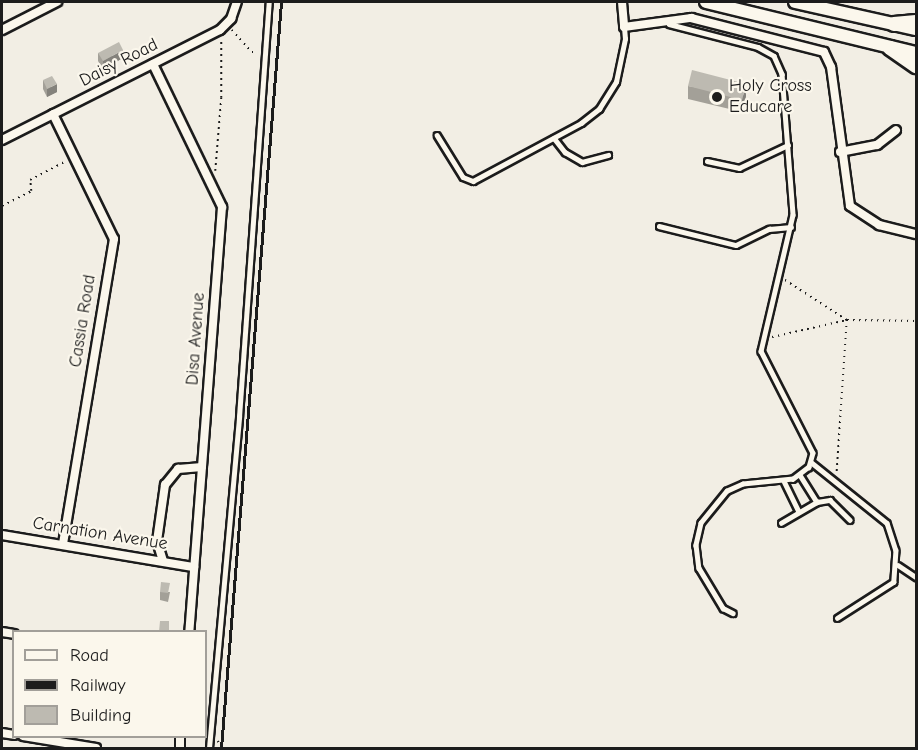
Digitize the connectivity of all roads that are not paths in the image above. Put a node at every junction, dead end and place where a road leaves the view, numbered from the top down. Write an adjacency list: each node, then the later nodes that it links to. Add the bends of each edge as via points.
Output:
1 (57, 2): 12 (street)
2 (237, 2): 15 (street, Daisy Road, via 224,28)
3 (269, 2): 48 (lane)
4 (622, 2): 10 (street)
5 (706, 2): 13 (main road)
6 (795, 2): 9 (main road)
7 (916, 22): 9 (main road)
8 (665, 23): 10 (street); 22 (lane, via 758,47 774,56 782,74); 23 (street, via 691,18 824,52 831,67)
9 (894, 24): 11 (main road)
10 (624, 27): 20 (lane, via 621,64 609,96 599,109)
11 (916, 29)
12 (2, 30)
13 (890, 48): 14 (main road); 16 (main road)
14 (916, 53)
15 (153, 64): 17 (street, Daisy Road); 30 (street, Disa Avenue, via 222,207)
16 (916, 66)
17 (53, 114): 21 (street, Daisy Road); 38 (street, Cassia Road, via 114,240)
18 (896, 130): 23 (street, via 876,145)
19 (437, 135): 20 (lane, via 468,181 496,171)
20 (554, 138): 24 (lane, via 565,152 582,162)
21 (2, 140)
22 (788, 145): 25 (lane, via 739,168); 27 (lane, via 793,185)
23 (840, 152): 28 (street, via 850,206 879,225)
24 (608, 155)
25 (707, 161)
26 (659, 226): 27 (lane, via 736,245 769,229)
27 (791, 227): 29 (lane, via 762,339 762,356 810,444)
28 (916, 234)
29 (811, 462): 31 (lane); 40 (lane, via 887,523)
30 (202, 467): 39 (street, via 184,467 168,480 157,536); 41 (street, Disa Avenue)
31 (800, 475): 32 (lane); 33 (lane)
32 (784, 481): 34 (lane); 43 (lane, via 755,482 734,488 716,501 701,523 696,545 699,568 723,608)
33 (817, 502): 34 (lane); 35 (lane, via 830,500)
34 (799, 512): 36 (lane)
35 (850, 520)
36 (781, 522)
37 (2, 535): 38 (street, Carnation Avenue)
38 (63, 545): 39 (street, Carnation Avenue)
39 (163, 561): 41 (street, Carnation Avenue)
40 (897, 565): 42 (lane); 44 (lane, via 891,585)
41 (194, 567): 45 (street, Disa Avenue)
42 (916, 578)
43 (733, 613)
44 (838, 618)
45 (189, 630)
46 (35, 738): 47 (street)
47 (96, 748)
48 (210, 748)

